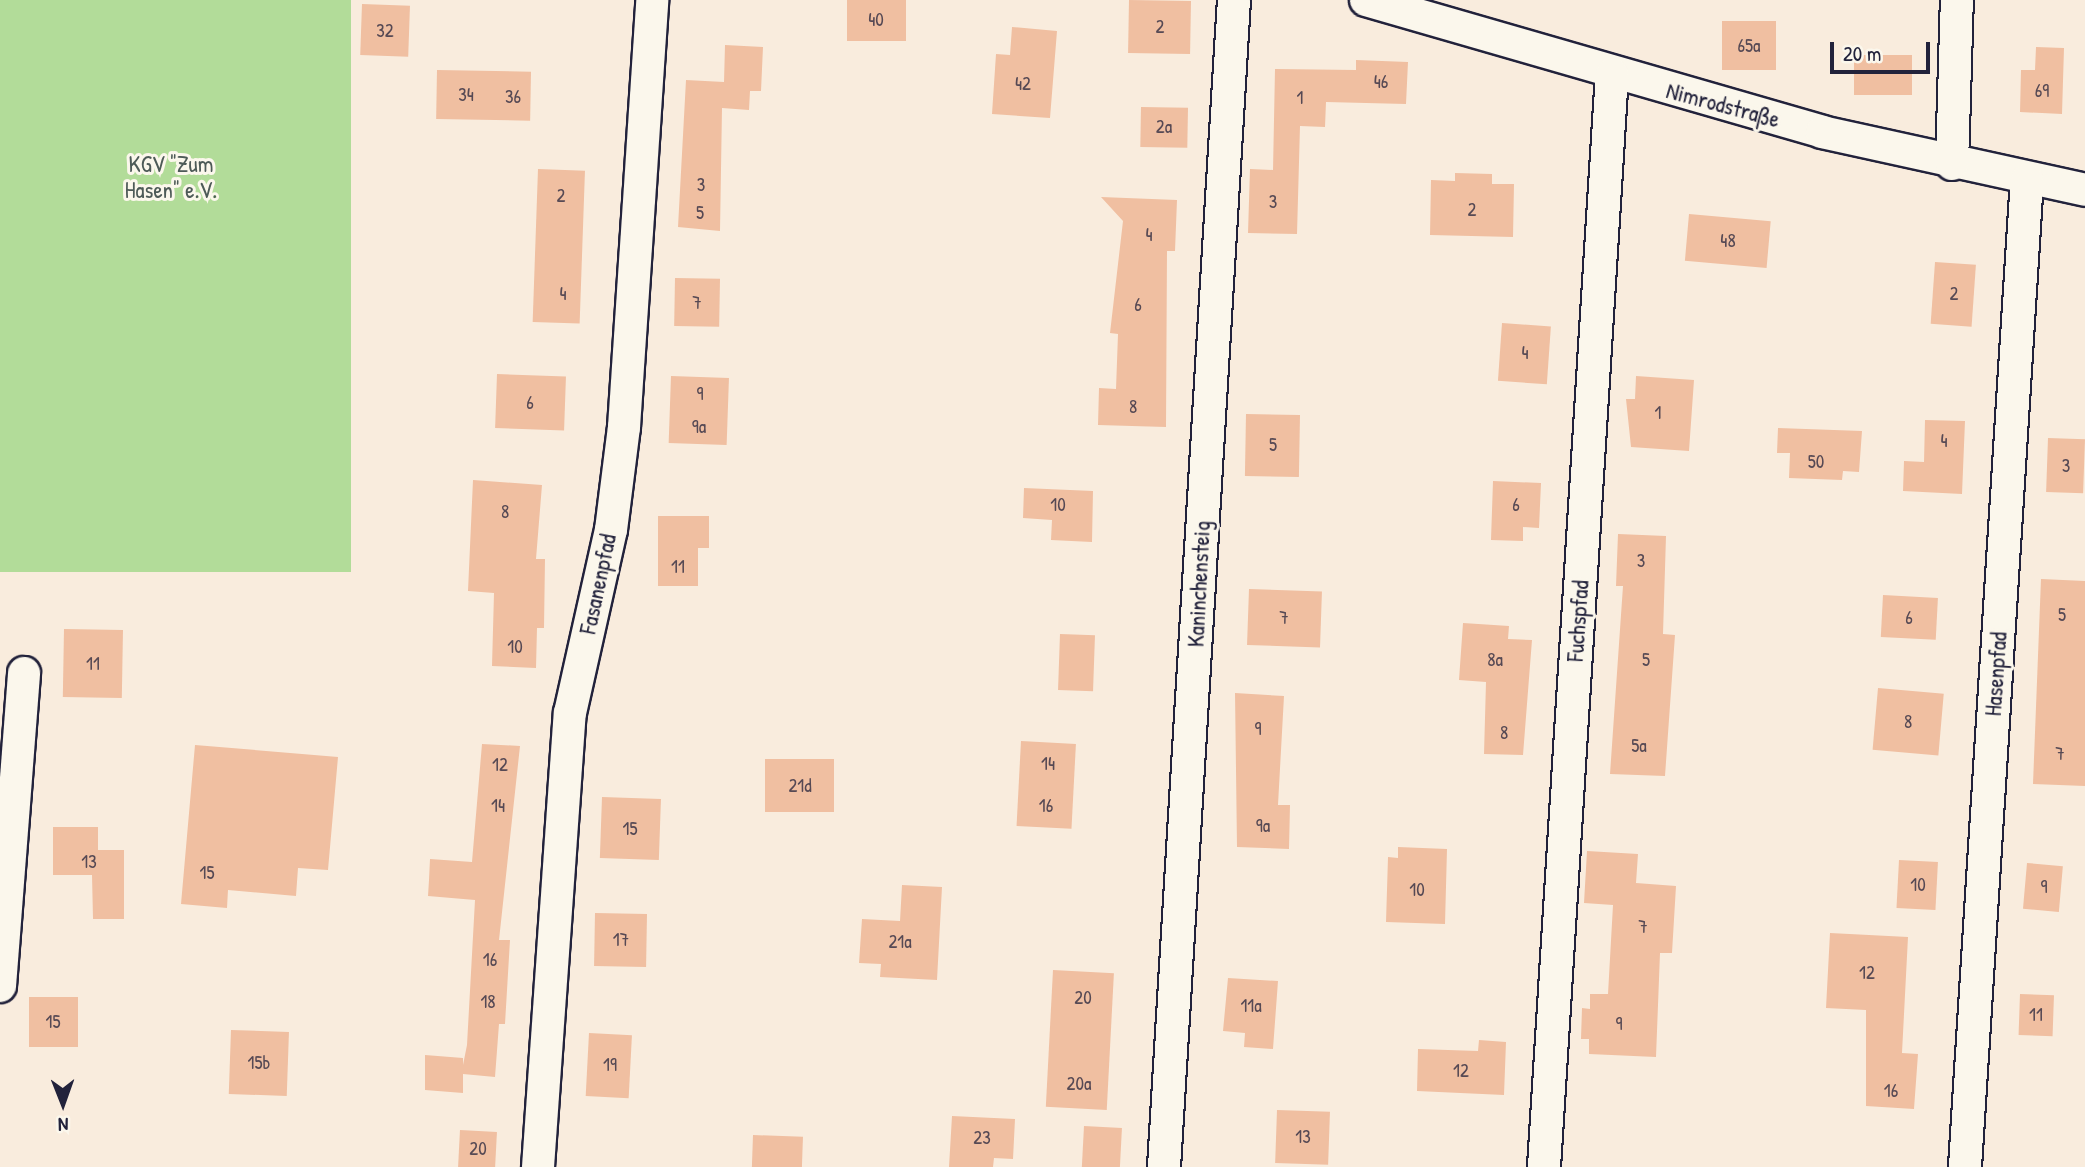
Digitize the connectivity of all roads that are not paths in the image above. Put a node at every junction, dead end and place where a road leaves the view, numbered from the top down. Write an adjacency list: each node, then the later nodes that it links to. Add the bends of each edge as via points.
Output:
1 (652, 0): 11 (street, Fasanenpfad, via 624,427 611,530 570,713)
2 (1234, 0): 12 (street, Kaninchensteig)
3 (1366, 0): 5 (street, Nimrodstraße)
4 (1957, 0): 6 (street)
5 (1612, 74): 6 (street, Nimrodstraße); 13 (street, Fuchspfad)
6 (1952, 164): 7 (street, Nimrodstraße)
7 (2027, 180): 8 (street, Nimrodstraße); 14 (street, Hasenpfad)
8 (2085, 190)
9 (24, 673): 10 (street)
10 (0, 986)
11 (538, 1167)
12 (1164, 1167)
13 (1544, 1167)
14 (1965, 1167)

